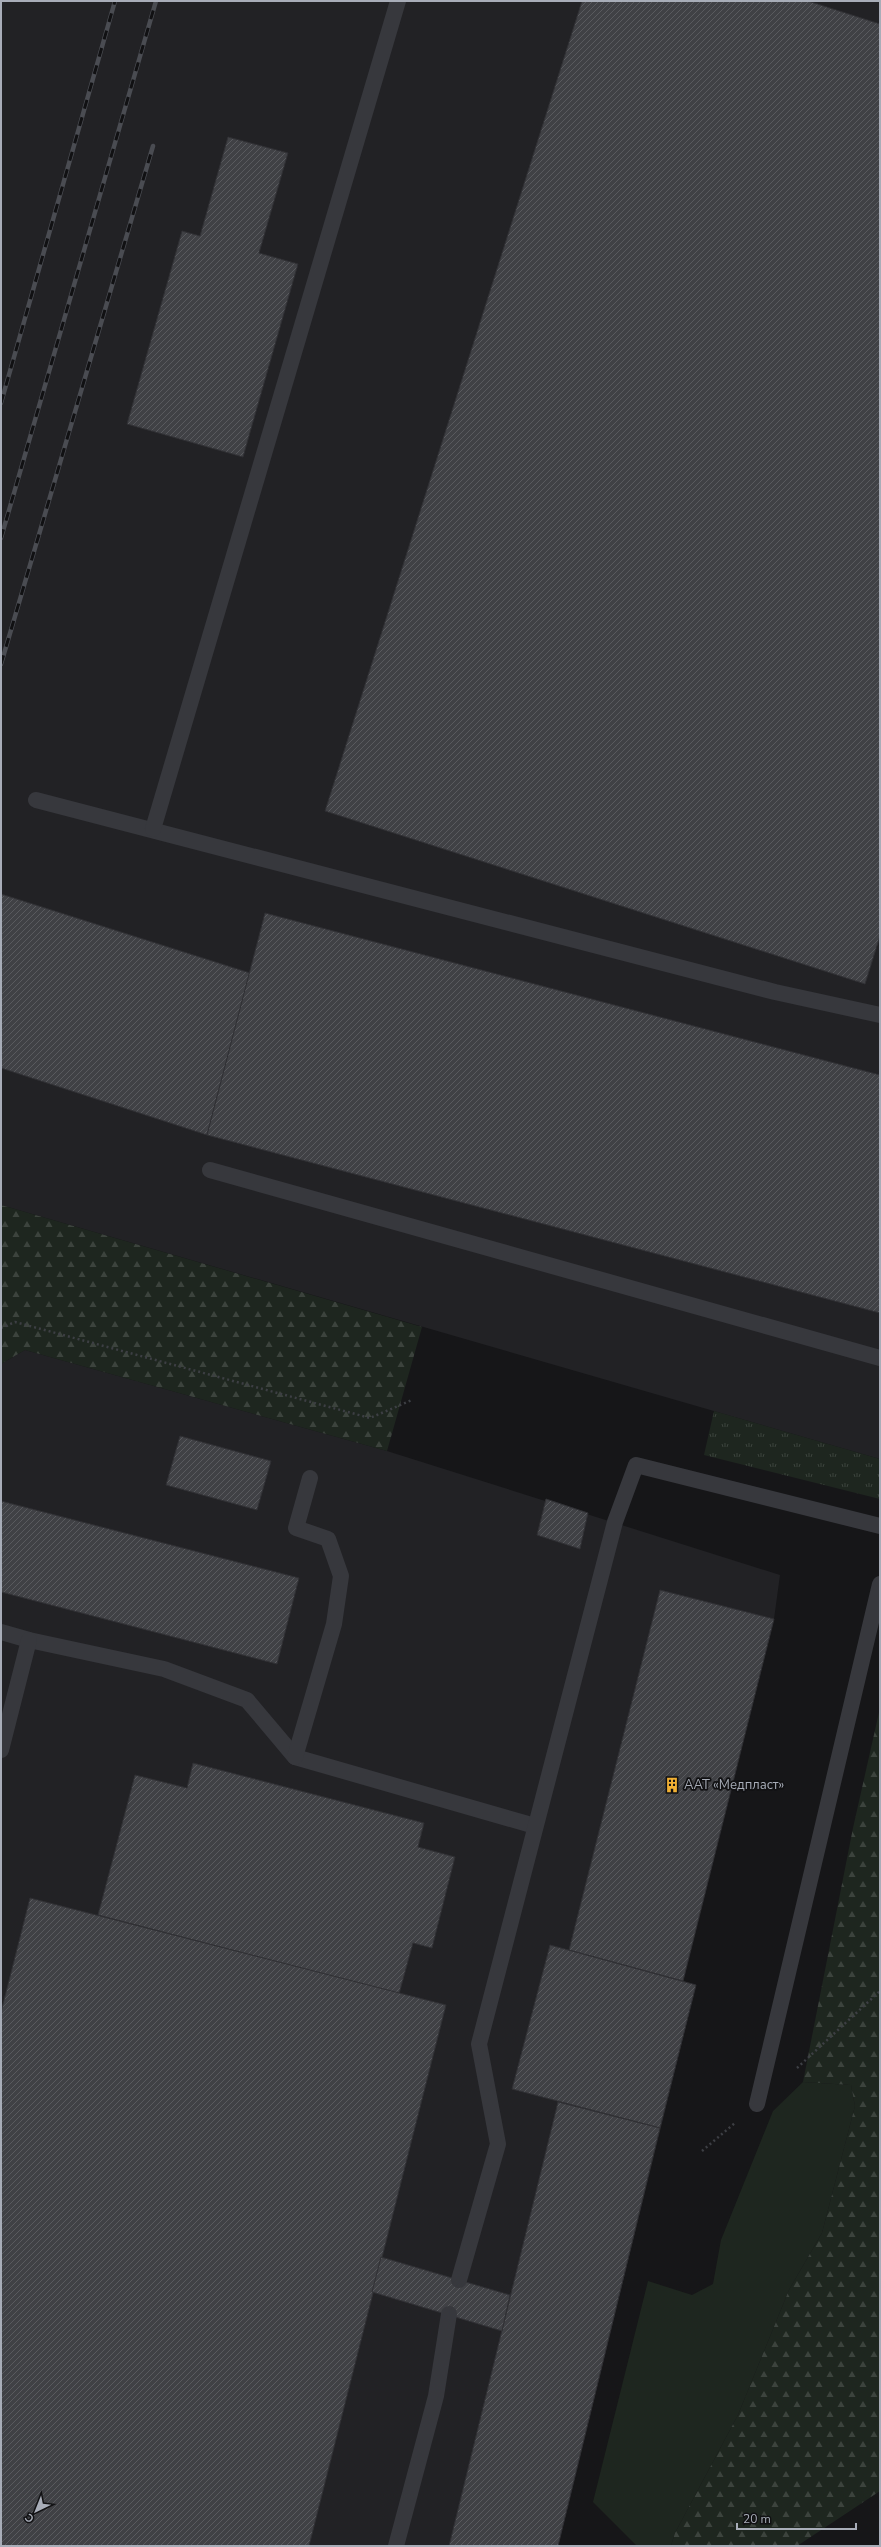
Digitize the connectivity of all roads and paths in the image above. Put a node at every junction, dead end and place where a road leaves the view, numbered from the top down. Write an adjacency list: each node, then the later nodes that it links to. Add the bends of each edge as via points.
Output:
1 (398, 1): 3 (lane)
2 (36, 800): 3 (lane)
3 (153, 829): 4 (lane, via 775,992)
4 (880, 1015)
5 (210, 1170): 7 (lane)
6 (1, 1328): 8 (path, via 15,1322 370,1418)
7 (880, 1358)
8 (412, 1400)
9 (310, 1478): 15 (lane, via 296,1528 328,1539 341,1576 334,1624)
10 (880, 1526): 16 (lane, via 636,1465 615,1522)
11 (880, 1584): 17 (lane)
12 (1, 1632): 13 (lane)
13 (29, 1640): 14 (lane); 15 (lane, via 164,1669 247,1700)
14 (1, 1750)
15 (295, 1757): 16 (lane)
16 (535, 1826): 18 (lane, via 479,2044 498,2144)
17 (757, 2104)
18 (459, 2280)
19 (449, 2314): 20 (lane, via 436,2396)
20 (396, 2546)

